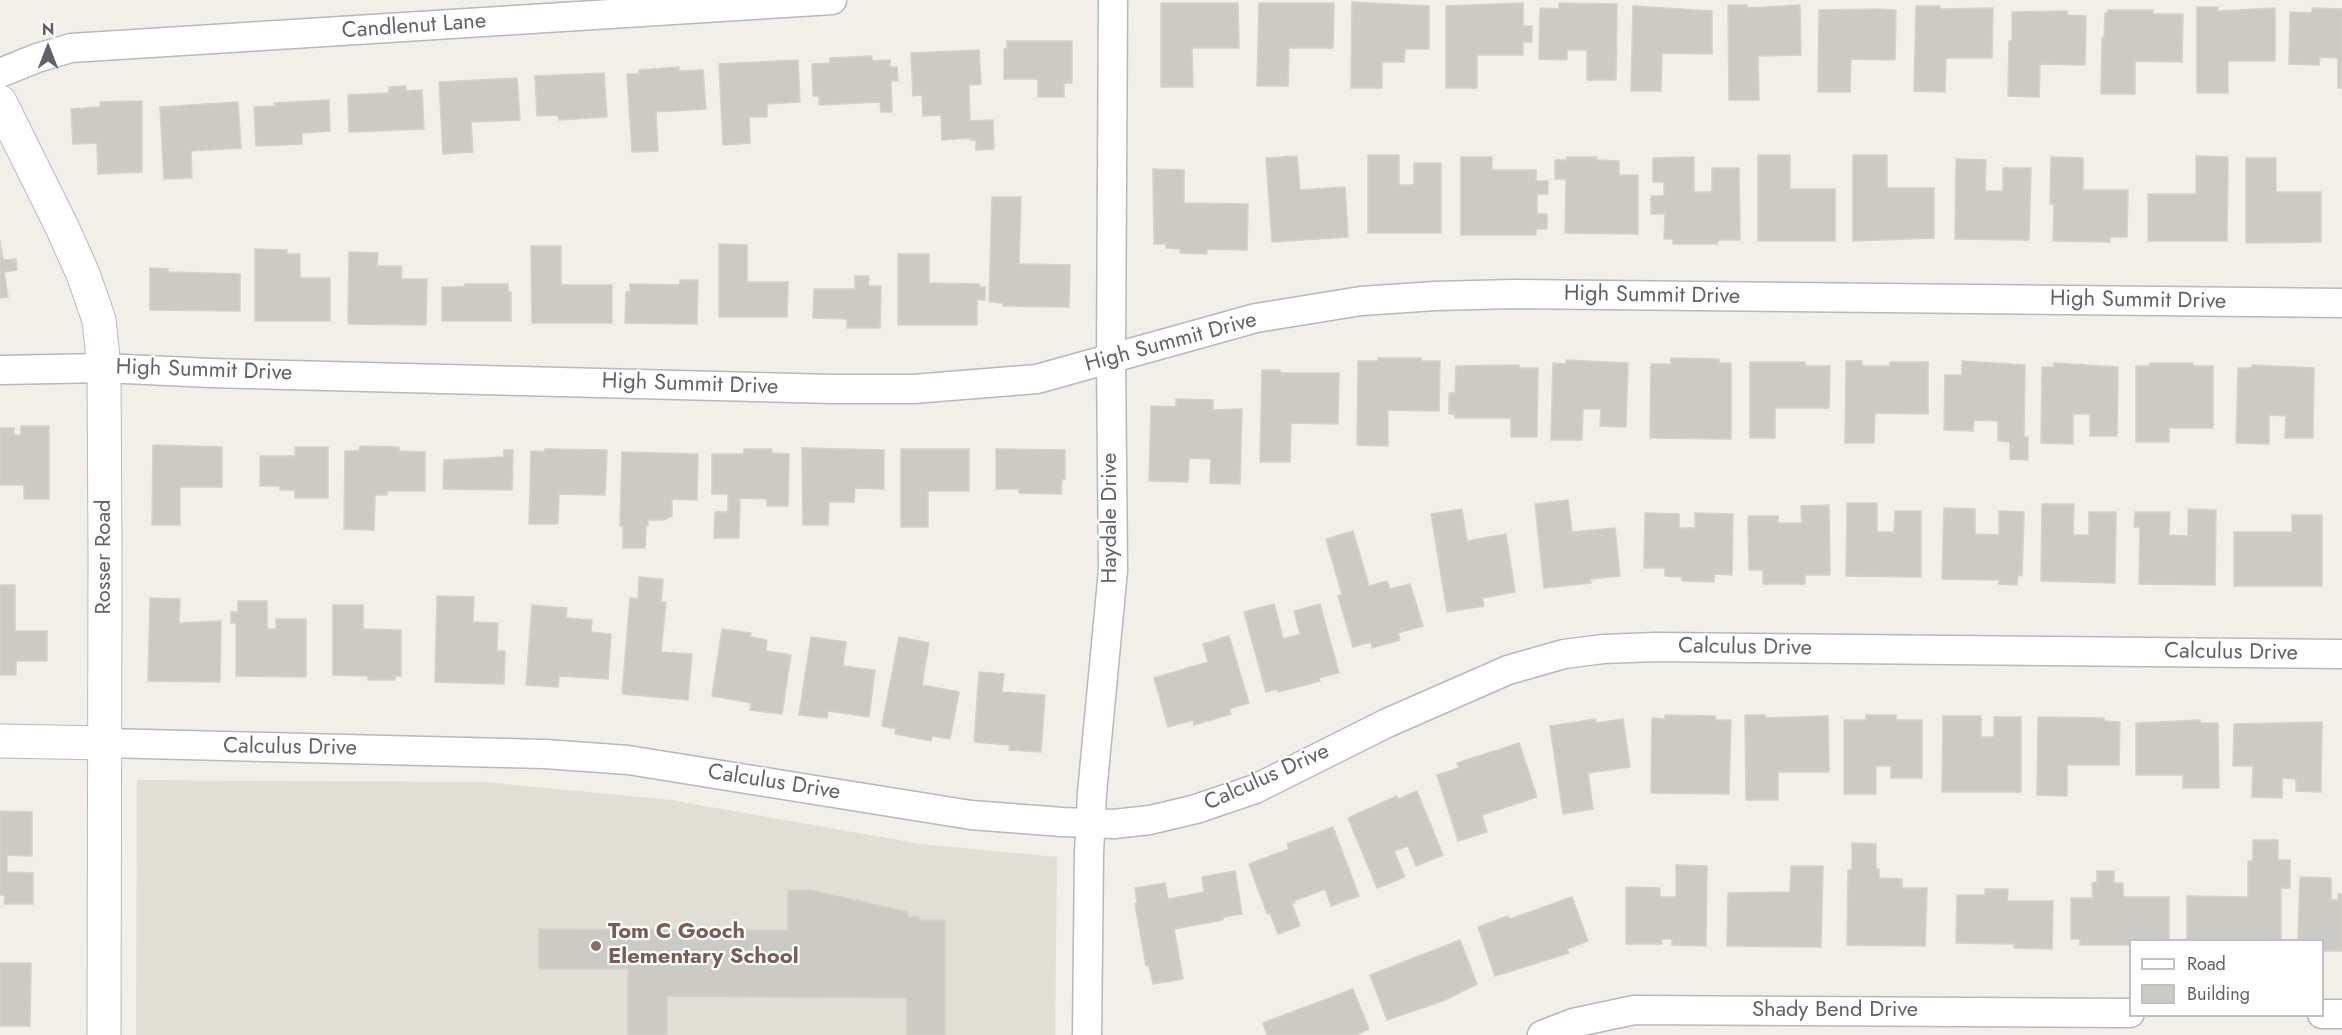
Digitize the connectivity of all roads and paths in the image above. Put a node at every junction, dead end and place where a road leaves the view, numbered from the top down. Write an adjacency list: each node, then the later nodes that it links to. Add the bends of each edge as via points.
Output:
1 (832, 0): 3 (street, Candlenut Lane, via 71,48)
2 (1113, 0): 6 (street, Haydale Drive)
3 (0, 73)
4 (0, 102): 7 (street, Rosser Road, via 83,274 99,320)
5 (2342, 303): 6 (street, High Summit Drive, via 1435,296 1361,301 1256,318)
6 (1111, 357): 7 (street, High Summit Drive, via 1037,379 913,389); 12 (street, Haydale Drive, via 1113,570)
7 (104, 368): 8 (street, High Summit Drive); 11 (street, Rosser Road)
8 (0, 370)
9 (2342, 654): 12 (street, Calculus Drive, via 1603,648 1508,670 1387,723 1255,789 1206,806 1150,820)
10 (0, 741): 11 (street, Calculus Drive)
11 (105, 743): 12 (street, Calculus Drive, via 616,759 971,815); 16 (street, Rosser Road)
12 (1090, 823): 17 (street, Haydale Drive)
13 (2129, 1013): 18 (street, Shady Bend Drive, via 1634,1010 1573,1023)
14 (2324, 1014): 15 (street)
15 (2342, 1014)
16 (104, 1035)
17 (1087, 1035)
18 (1542, 1035)

